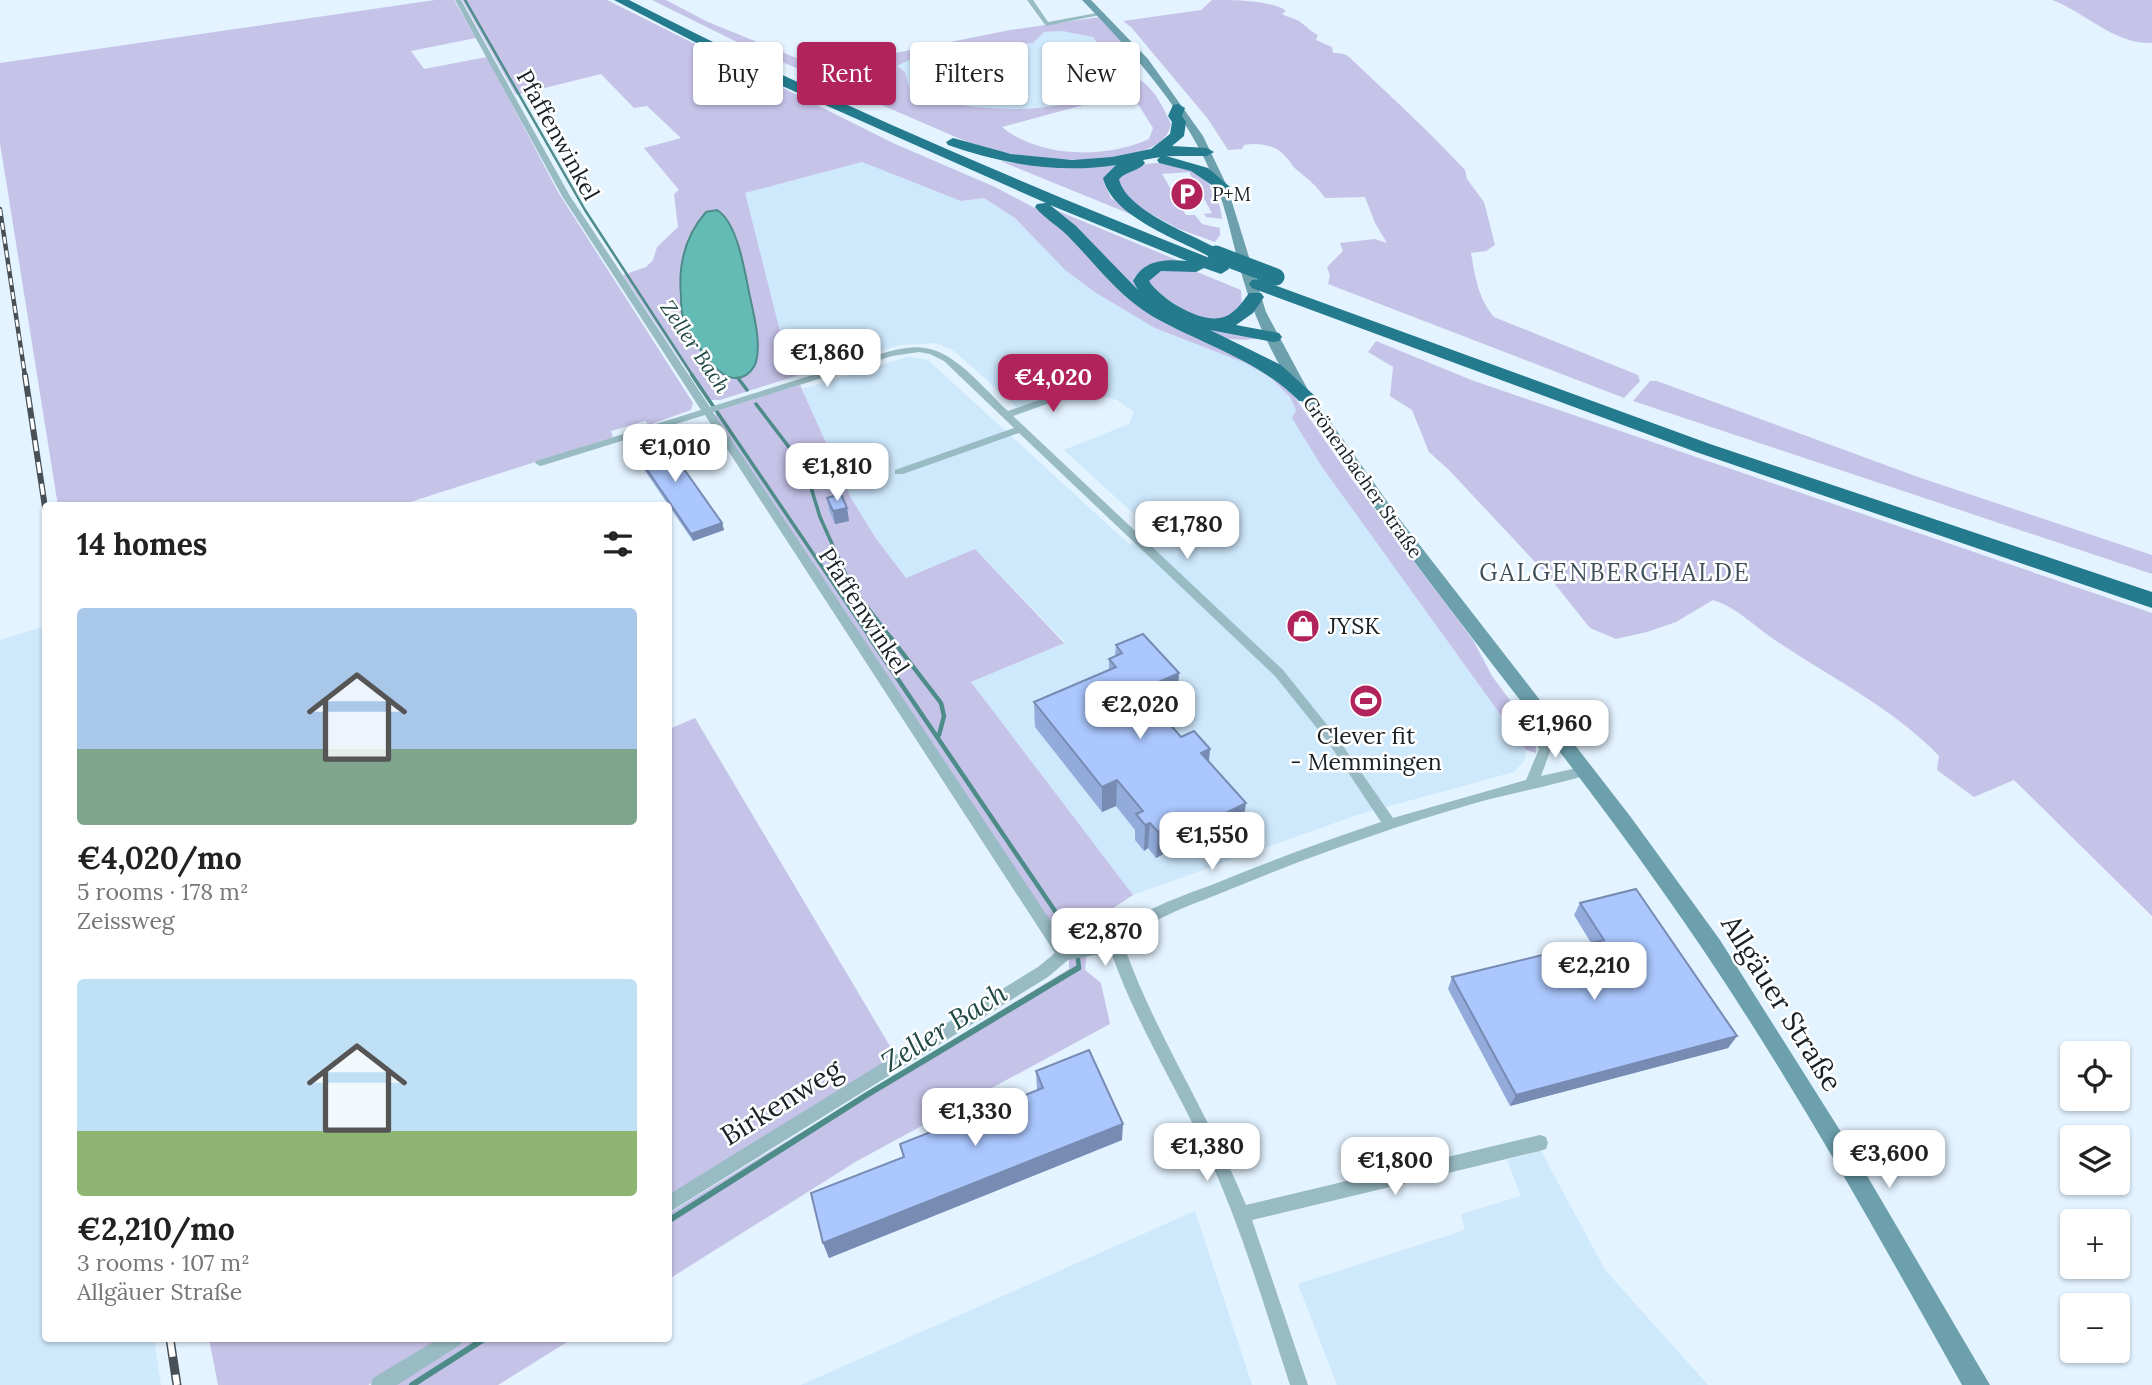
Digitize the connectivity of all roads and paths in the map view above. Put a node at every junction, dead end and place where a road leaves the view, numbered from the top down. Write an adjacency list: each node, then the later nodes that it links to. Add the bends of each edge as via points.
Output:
1 (458, 0): 20 (street, Pfaffenwinkel, via 566,196)
2 (620, 0): 11 (highway, via 816,97)
3 (641, 0): 8 (highway)
4 (1030, 0): 6 (street, via 1048,24)
5 (1086, 0): 6 (main road, Grönenbacher Straße)
6 (1102, 13): 7 (main road, Grönenbacher Straße)
7 (1178, 108): 9 (main road, Grönenbacher Straße); 10 (highway, via 1177,136)
8 (923, 134): 10 (highway, via 979,152 1049,164); 13 (highway)
9 (1207, 152): 10 (highway); 12 (main road, Grönenbacher Straße)
10 (1161, 155): 12 (highway, via 1196,167); 13 (highway, via 1121,168 1111,178 1111,188 1137,211 1197,241)
11 (987, 173): 13 (highway); 17 (highway, via 994,182 1030,198 1069,226 1138,298 1184,327)
12 (1222, 187): 14 (main road, Grönenbacher Straße)
13 (1218, 262): 15 (highway, via 1163,265 1151,268 1141,281 1144,289 1166,305); 25 (highway, bridge, via 1276,277 1648,414); 26 (highway, via 1288,296 1647,428)
14 (1255, 297): 15 (highway, via 1238,318); 16 (main road, Grönenbacher Straße)
15 (1212, 326): 16 (highway)
16 (1273, 337): 17 (highway, via 1249,343); 19 (main road, Grönenbacher Straße)
17 (1221, 342): 19 (highway, via 1272,367)
18 (1091, 385): 21 (street)
19 (1306, 397): 27 (main road, Grönenbacher Straße, via 1345,456)
20 (711, 408): 21 (street, via 911,349 933,350 947,359); 23 (street); 32 (street, Pfaffenwinkel)
21 (1005, 415): 22 (street)
22 (1020, 429): 24 (street); 30 (street, via 1279,673 1332,739)
23 (540, 463)
24 (899, 472)
25 (2152, 584)
26 (2152, 600)
27 (1537, 709): 28 (main road, Grönenbacher Straße); 29 (street, via 1532,719 1545,749)
28 (1586, 771): 29 (street); 39 (main road, Allgäuer Straße, via 1670,884 1760,1018)
29 (1531, 783): 30 (street)
30 (1389, 823): 31 (street, via 1152,916 1123,935)
31 (1116, 946): 32 (street); 35 (street)
32 (1064, 954): 34 (street, Birkenweg, via 1043,972)
33 (1540, 1143): 35 (street)
34 (672, 1203)
35 (1241, 1214): 38 (street)
36 (449, 1342): 37 (street)
37 (380, 1385)
38 (1299, 1385)
39 (1977, 1385)

